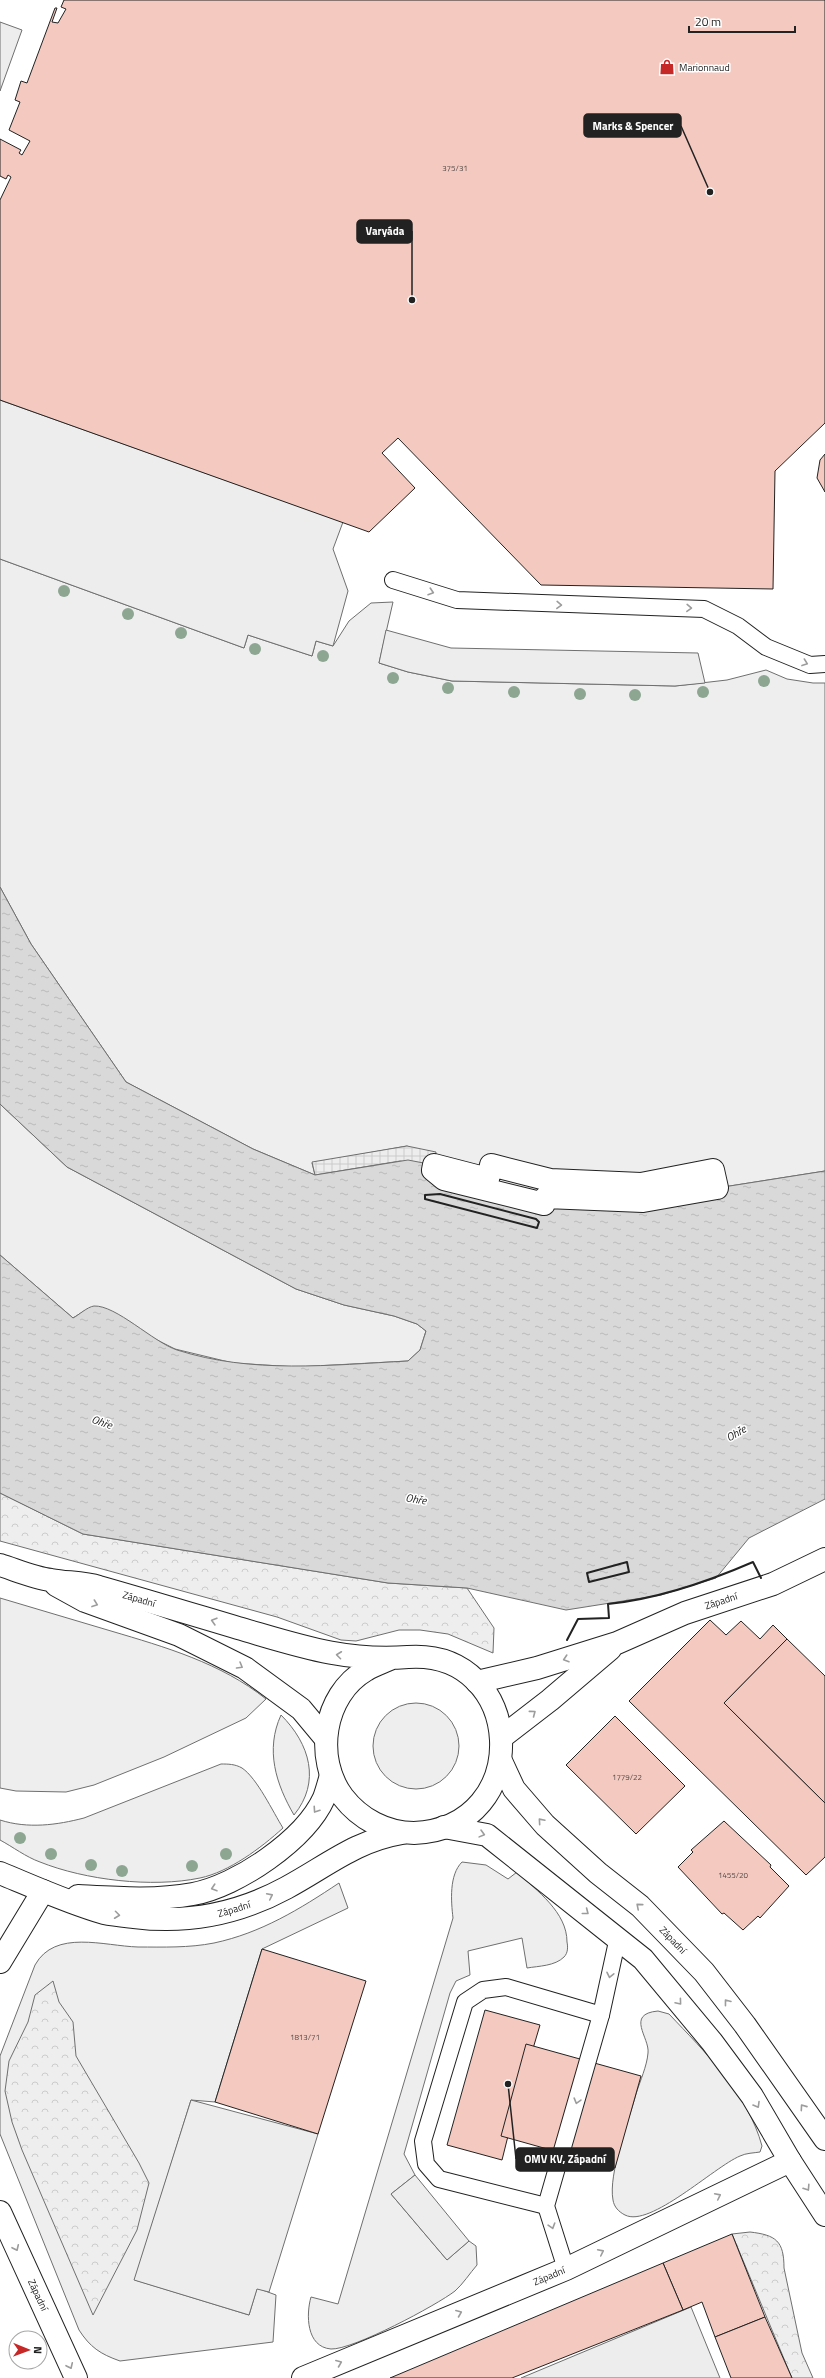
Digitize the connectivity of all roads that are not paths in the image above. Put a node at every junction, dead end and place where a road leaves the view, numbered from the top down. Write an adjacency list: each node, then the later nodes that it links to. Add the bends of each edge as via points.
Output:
1 (394, 580): 2 (lane, one-way to 2, via 457,600 704,609 738,626 766,647 810,665)
2 (825, 664)
3 (643, 1201): 3 (street, via 717,1188 713,1170 641,1184 550,1180 491,1165 488,1179 434,1165 433,1170 444,1178 544,1204 546,1197)
4 (825, 1559): 7 (street, Západní, via 773,1584 685,1613)
5 (0, 1565): 6 (street, Západní)
6 (48, 1580): 8 (street, Západní, one-way to 6, via 336,1655 314,1651 91,1585); 11 (street, Západní, one-way to 11, via 85,1601 179,1635 228,1658 295,1704)
7 (617, 1643): 9 (street, Západní, one-way to 9, via 537,1668); 10 (street, Západní, one-way to 7)
8 (392, 1658): 9 (street, Západní, via 423,1656 452,1664); 11 (street, Západní, via 364,1671 342,1692 331,1714)
9 (477, 1682): 10 (street, Západní, via 495,1707)
10 (502, 1737): 12 (street, Západní)
11 (326, 1739): 13 (street, Západní, via 327,1764)
12 (501, 1761): 14 (street, Západní, via 494,1783 481,1804 458,1822); 21 (street, Západní, one-way to 12, via 745,2025 704,1972 640,1906 544,1825 514,1789)
13 (331, 1774): 15 (street, Západní, via 336,1788 351,1808 375,1824); 17 (street, Západní, one-way to 17, via 324,1798 299,1832 259,1864 226,1884 194,1894 144,1900)
14 (444, 1827): 15 (street, Západní, via 431,1832); 18 (street, Západní, one-way to 18, via 487,1835)
15 (402, 1833): 17 (street, Západní, one-way to 15, via 106,1913 168,1920 201,1918 229,1912 267,1898 343,1853 374,1839)
16 (0, 1873): 17 (street, Západní)
17 (48, 1893): 19 (street)
18 (618, 1937): 20 (lane, one-way to 20); 22 (street, Západní, one-way to 22, via 643,1959 712,2042 752,2096)
19 (0, 1962)
20 (601, 2015): 23 (lane, one-way to 23); 23 (lane, via 506,1987 483,1990 472,1995 465,2002 423,2141 426,2164 439,2179)
21 (825, 2139)
22 (790, 2161): 25 (street, Západní, one-way to 25); 26 (street, Západní, one-way to 22)
23 (546, 2206): 26 (lane, one-way to 26)
24 (0, 2212): 27 (street, Západní, one-way to 27)
25 (825, 2215)
26 (566, 2269): 28 (street, Západní, one-way to 26)
27 (76, 2378)
28 (303, 2378)

